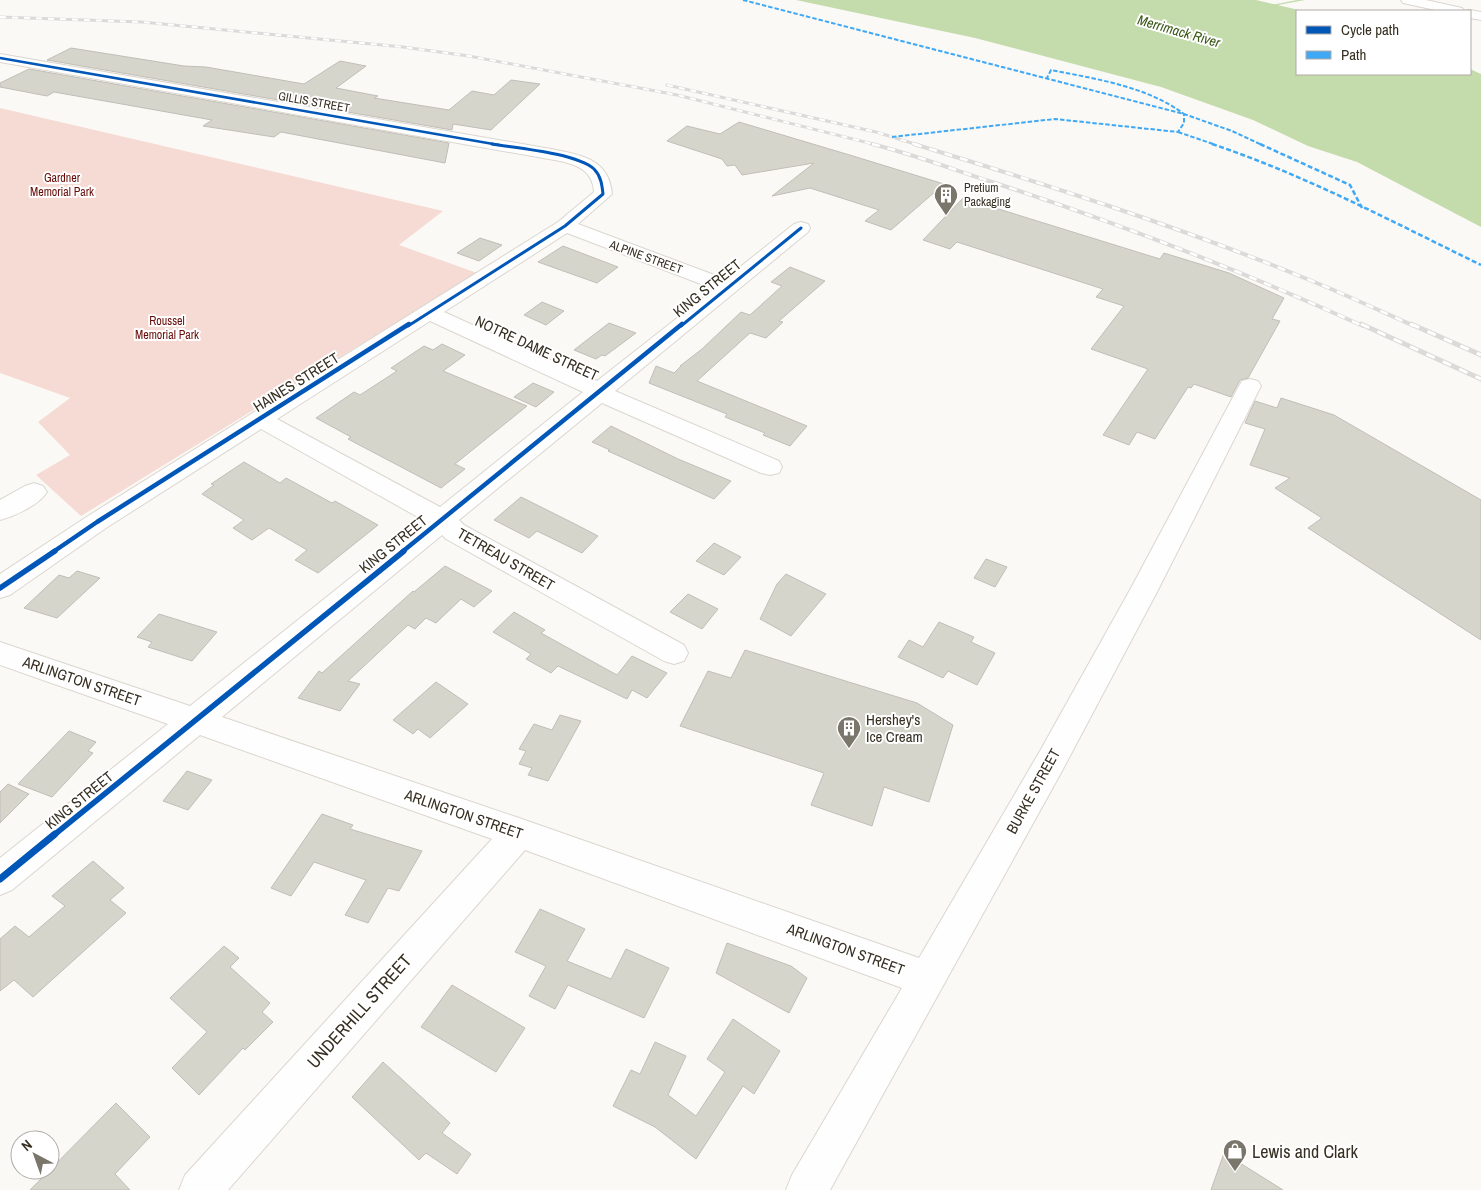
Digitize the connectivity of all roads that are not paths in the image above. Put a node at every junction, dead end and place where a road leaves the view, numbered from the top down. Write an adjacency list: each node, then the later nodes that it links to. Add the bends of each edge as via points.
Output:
1 (1408, 0): 2 (street)
2 (1453, 10)
3 (0, 58): 4 (street, GILLIS STREET, via 550,154 592,168 601,176)
4 (603, 194): 5 (street, HAINES STREET)
5 (565, 226): 7 (street, ALPINE STREET); 8 (street, HAINES STREET)
6 (801, 228): 7 (street, KING STREET)
7 (728, 287): 10 (street, KING STREET)
8 (430, 313): 10 (street, NOTRE DAME STREET); 11 (street, HAINES STREET)
9 (1250, 386): 22 (street, BURKE STREET, via 1051,761)
10 (599, 392): 12 (street, NOTRE DAME STREET); 15 (street, KING STREET)
11 (260, 419): 15 (street, TETREAU STREET); 16 (street, HAINES STREET)
12 (770, 467)
13 (34, 492): 14 (street)
14 (0, 511)
15 (442, 520): 18 (street, TETREAU STREET, via 455,532); 19 (street, KING STREET)
16 (0, 588)
17 (0, 653): 19 (street, ARLINGTON STREET)
18 (674, 653)
19 (197, 720): 20 (street, ARLINGTON STREET); 21 (street, KING STREET)
20 (519, 833): 22 (street, ARLINGTON STREET); 23 (street, UNDERHILL STREET)
21 (0, 879)
22 (927, 979): 24 (street, BURKE STREET)
23 (200, 1190)
24 (807, 1190)

